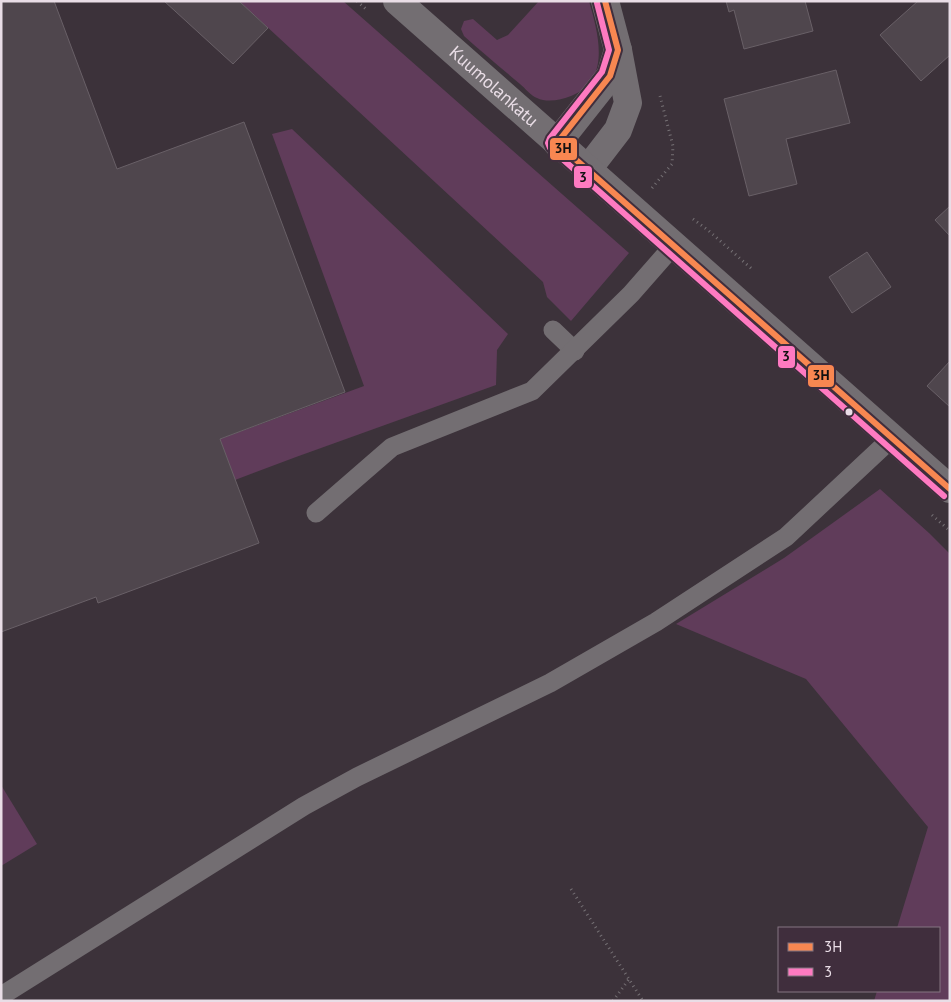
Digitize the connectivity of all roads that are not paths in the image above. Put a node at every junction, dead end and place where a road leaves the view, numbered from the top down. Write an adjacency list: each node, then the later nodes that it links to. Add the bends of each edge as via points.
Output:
1 (397, 1): 4 (street, Kuumolankatu)
2 (605, 1): 3 (street)
3 (618, 50): 4 (street, via 610,76); 5 (street, via 628,103 618,130)
4 (557, 143): 5 (street, Kuumolankatu)
5 (588, 169): 6 (street, Kuumolankatu)
6 (674, 245): 8 (lane); 9 (street, Kuumolankatu)
7 (553, 330): 8 (lane)
8 (575, 350): 11 (lane, via 532,392 392,447)
9 (892, 438): 10 (street, Kuumolankatu); 12 (lane, via 786,537 656,622 550,683 304,806)
10 (950, 489)
11 (316, 513)
12 (1, 996)

